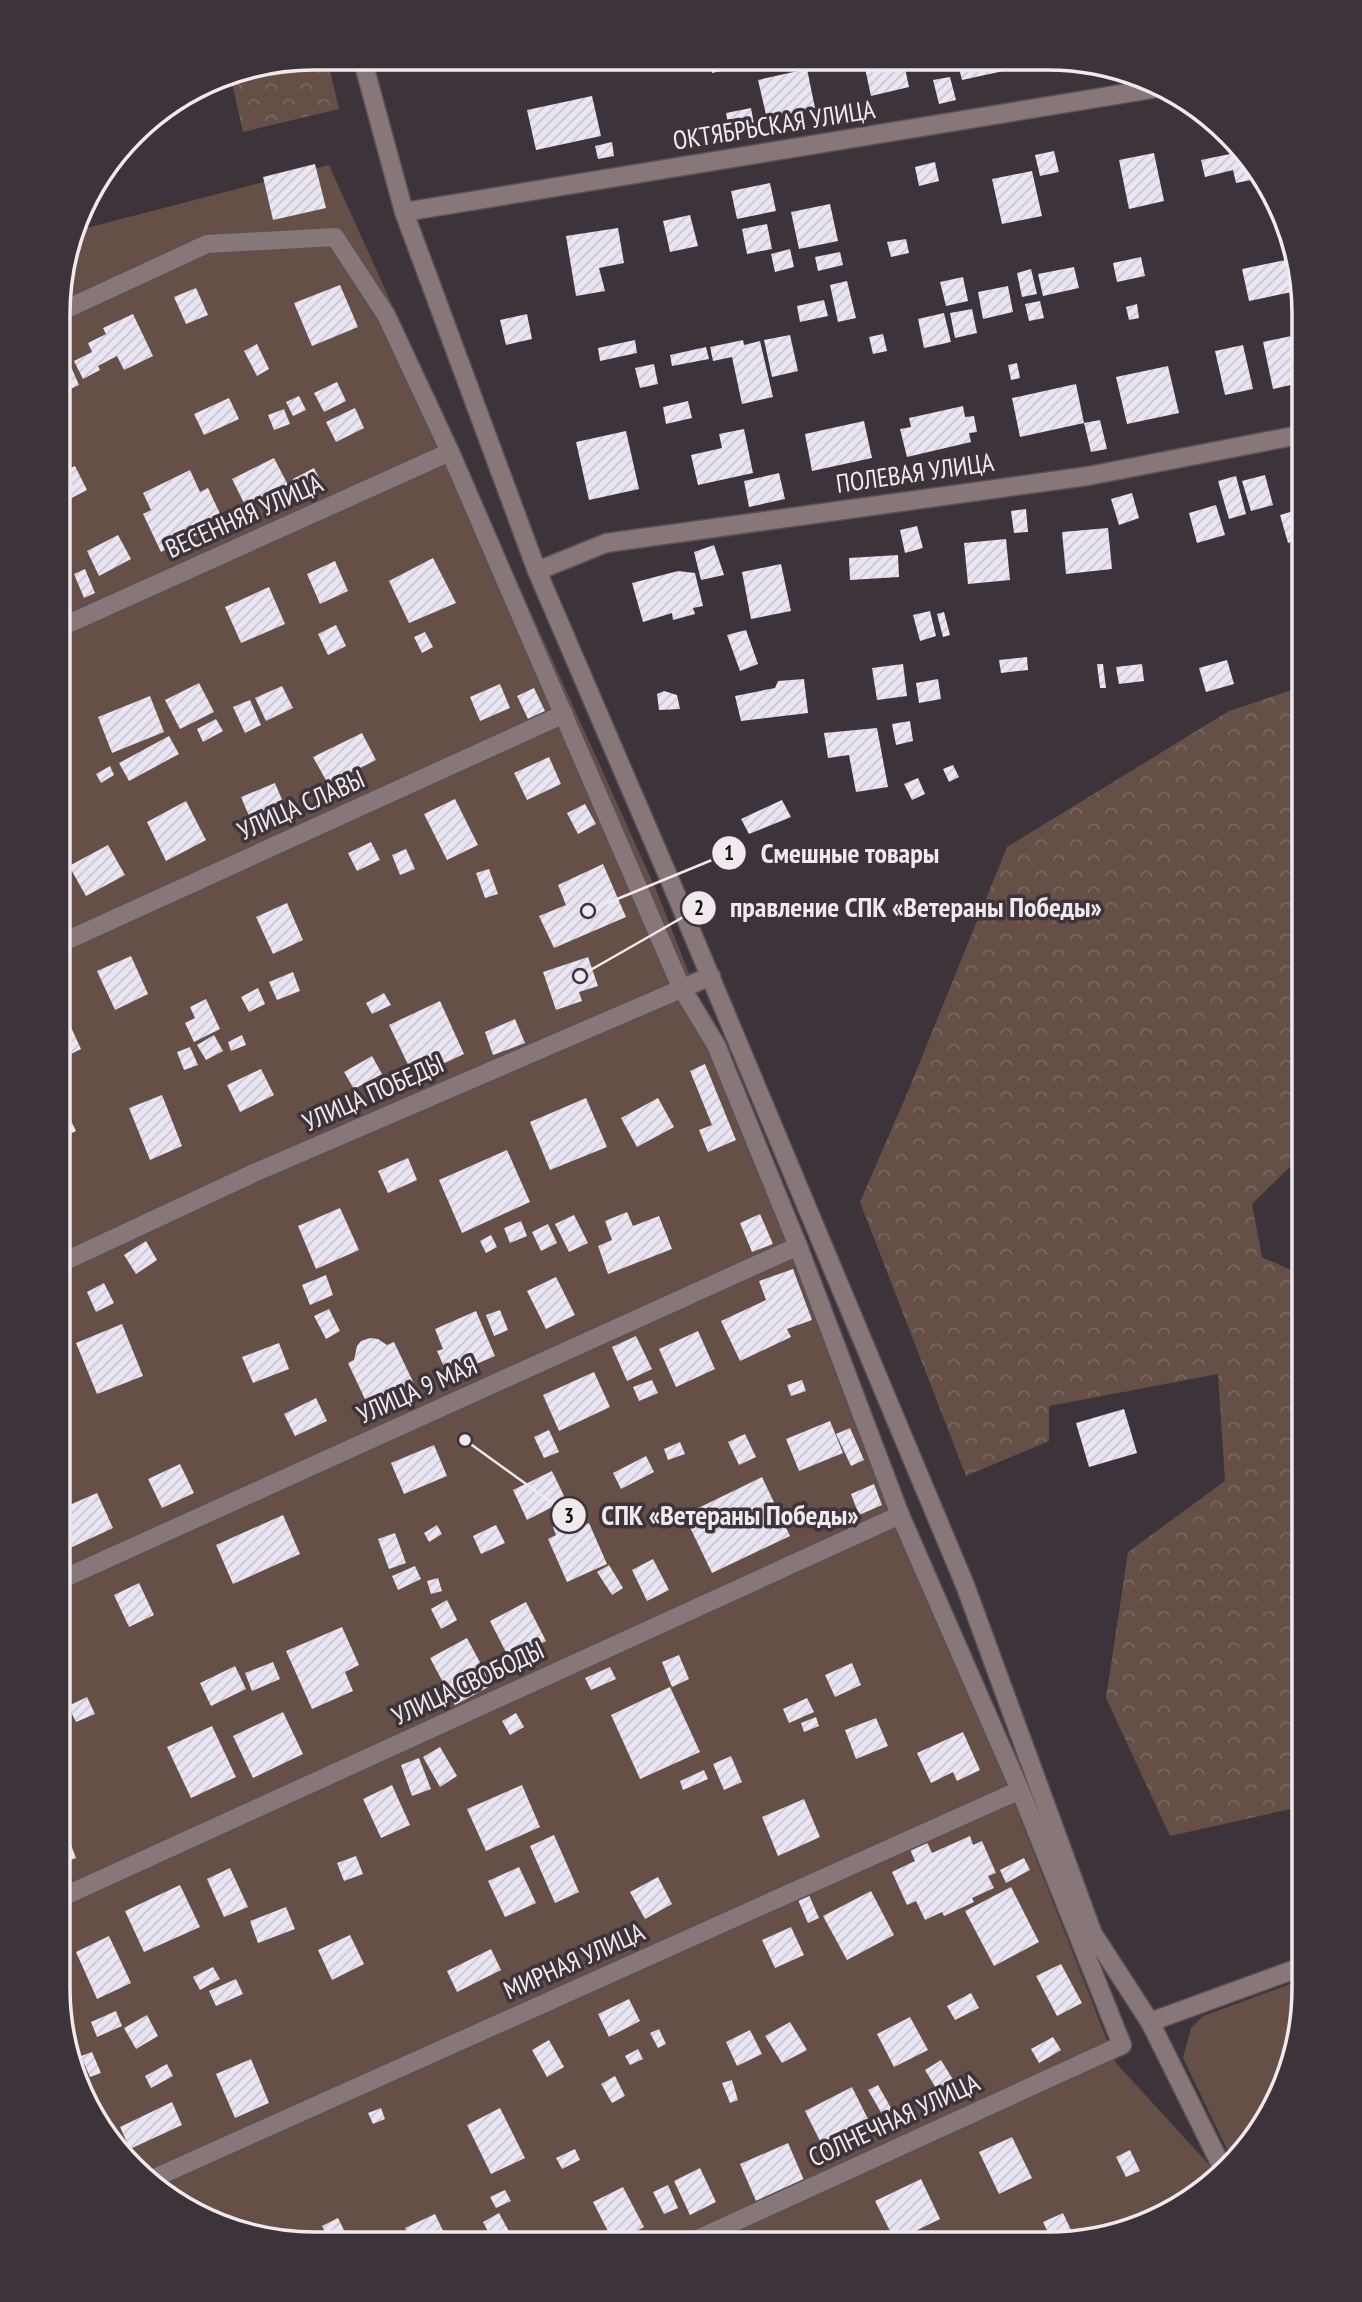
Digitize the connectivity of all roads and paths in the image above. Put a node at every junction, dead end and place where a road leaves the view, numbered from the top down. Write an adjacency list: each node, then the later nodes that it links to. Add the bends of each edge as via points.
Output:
1 (366, 71): 3 (street)
2 (1144, 90): 3 (street, ОКТЯБРЬСКАЯ УЛИЦА)
3 (404, 212): 7 (street)
4 (70, 307): 6 (street, via 208,244 335,237 386,315)
5 (1292, 436): 7 (street, ПОЛЕВАЯ УЛИЦА, via 1088,475 606,543)
6 (450, 452): 8 (street, ВЕСЕННЯЯ УЛИЦА); 9 (street)
7 (537, 571): 11 (street)
8 (70, 623)
9 (564, 714): 10 (street, УЛИЦА СЛАВЫ); 12 (street)
10 (70, 939)
11 (711, 976): 12 (street, УЛИЦА ПОБЕДЫ); 20 (street, via 965,1585 1093,1934)
12 (681, 988): 13 (street, via 716,1045); 14 (street, УЛИЦА ПОБЕДЫ, via 254,1173)
13 (798, 1246): 15 (street); 16 (street, УЛИЦА 9 МАЯ)
14 (70, 1259)
15 (900, 1514): 17 (street); 18 (street, УЛИЦА СВОБОДЫ)
16 (70, 1576)
17 (1020, 1790): 22 (street, МИРНАЯ УЛИЦА); 23 (street, СОЛНЕЧНАЯ УЛИЦА, via 1122,2045)
18 (70, 1894)
19 (1291, 1971): 20 (street)
20 (1150, 2022): 21 (street)
21 (1219, 2161)
22 (160, 2176)
23 (713, 2232)

